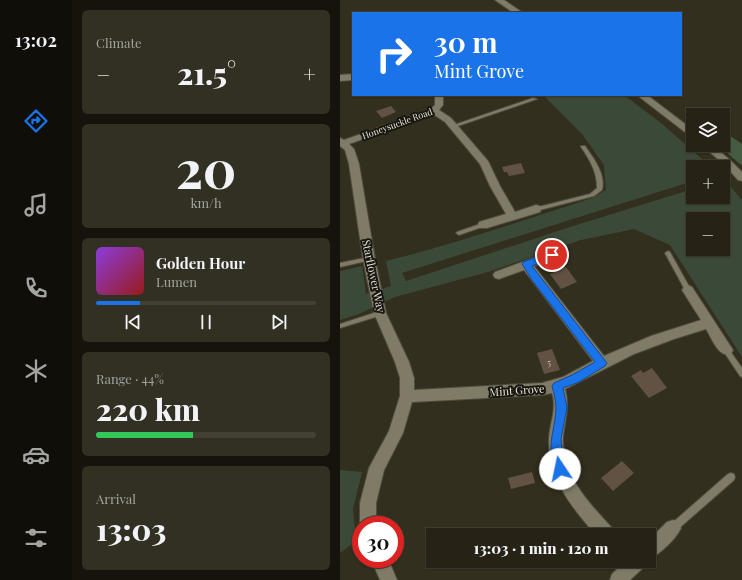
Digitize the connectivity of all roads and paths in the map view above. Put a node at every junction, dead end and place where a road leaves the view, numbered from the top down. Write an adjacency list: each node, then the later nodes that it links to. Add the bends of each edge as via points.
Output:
1 (499, 0): 2 (street)
2 (517, 12)
3 (352, 77): 4 (street)
4 (340, 78)
5 (439, 96): 8 (street, Honeysuckle Road, via 439,105)
6 (642, 96): 10 (street)
7 (535, 100): 9 (lane)
8 (434, 111): 9 (street); 11 (street, Honeysuckle Road)
9 (453, 126): 16 (street, via 485,163)
10 (686, 129)
11 (342, 142): 21 (street, Starflower Way, via 351,153 354,164)
12 (583, 147): 15 (lane, via 594,162 600,179 600,189 592,195)
13 (714, 152): 14 (street)
14 (742, 178)
15 (536, 209): 16 (street)
16 (512, 216): 17 (street)
17 (483, 226): 18 (lane)
18 (459, 233)
19 (668, 253): 25 (lane)
20 (552, 255): 22 (street)
21 (369, 259): 23 (lane); 26 (street, Starflower Way)
22 (526, 264): 24 (street); 30 (street)
23 (340, 265)
24 (499, 275)
25 (688, 290): 27 (street)
26 (380, 313): 28 (lane); 33 (street, Starflower Way, via 402,362 407,378)
27 (710, 323): 29 (street); 30 (street, Mint Grove, via 661,338)
28 (340, 326)
29 (726, 350): 31 (lane)
30 (602, 363): 32 (street, Mint Grove)
31 (742, 374)
32 (557, 386): 33 (street, Mint Grove); 36 (street, via 562,407 556,439 557,458 564,480 577,502)
33 (407, 396): 35 (street, Starflower Way, via 396,433 377,468 368,503)
34 (731, 477): 37 (lane)
35 (368, 516)
36 (600, 528)
37 (673, 528): 38 (street)
38 (656, 544)
39 (383, 568): 41 (street)
40 (629, 568): 42 (street)
41 (389, 580)
42 (618, 580)

